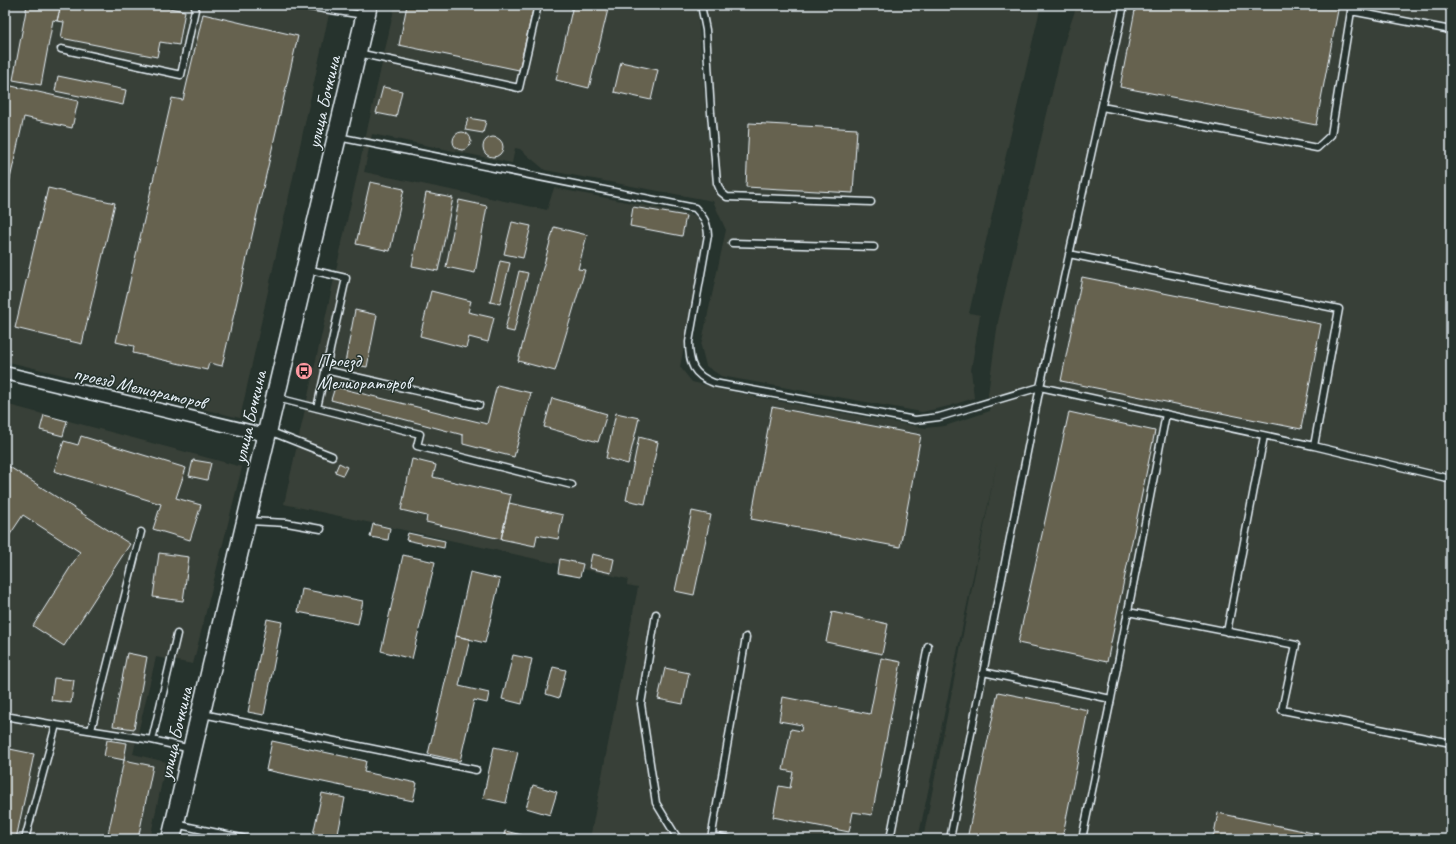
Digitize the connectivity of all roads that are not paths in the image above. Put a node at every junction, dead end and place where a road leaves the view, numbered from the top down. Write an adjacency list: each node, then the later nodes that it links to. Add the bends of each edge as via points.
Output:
1 (196, 5): 9 (lane, via 181,75)
2 (297, 5): 7 (lane)
3 (538, 5): 10 (lane, via 519,88)
4 (702, 5): 13 (lane, via 717,183 721,192 727,198)
5 (1124, 5): 11 (lane)
6 (1352, 8): 8 (lane); 11 (lane, via 1331,135 1317,148)
7 (366, 10): 10 (street, улица Бочкина)
8 (1451, 30)
9 (61, 49)
10 (356, 52): 12 (street, улица Бочкина)
11 (1102, 107): 16 (lane)
12 (336, 137): 17 (street, улица Бочкина); 20 (lane, via 695,208 707,224 708,235 689,352 696,372 703,379 714,383 915,420 938,417)
13 (871, 202)
14 (732, 243): 15 (lane)
15 (874, 247)
16 (1070, 254): 20 (lane); 27 (lane, via 1339,309)
17 (305, 269): 18 (lane, via 346,278); 21 (street, улица Бочкина)
18 (325, 370): 22 (lane); 23 (lane)
19 (5, 373): 25 (street, проезд Мелиораторов)
20 (1040, 387): 24 (lane); 40 (lane)
21 (275, 398): 23 (lane); 25 (street, улица Бочкина)
22 (479, 405)
23 (317, 408): 30 (lane, via 420,434 417,446)
24 (1166, 414): 26 (lane); 34 (lane)
25 (267, 433): 28 (lane); 31 (street, улица Бочкина)
26 (1264, 436): 27 (lane); 36 (lane)
27 (1314, 446): 29 (lane)
28 (332, 456)
29 (1451, 479)
30 (572, 485)
31 (247, 521): 32 (lane, via 287,523); 42 (street, улица Бочкина)
32 (321, 530)
33 (141, 532): 45 (lane)
34 (1128, 612): 36 (lane); 41 (lane)
35 (656, 614): 54 (lane, via 641,704 656,804)
36 (1227, 632): 47 (lane, via 1296,645 1282,710)
37 (177, 634): 46 (lane)
38 (746, 637): 51 (lane)
39 (928, 646): 56 (lane)
40 (983, 672): 41 (lane); 57 (lane)
41 (1111, 699): 58 (lane)
42 (201, 714): 48 (street, улица Бочкина); 49 (lane)
43 (5, 716): 44 (lane)
44 (56, 724): 45 (lane); 52 (lane)
45 (91, 730): 46 (lane)
46 (152, 740): 48 (lane)
47 (1451, 743)
48 (192, 750): 50 (street, улица Бочкина)
49 (476, 770)
50 (173, 832): 53 (lane)
51 (711, 837): 55 (lane)
52 (25, 839)
53 (246, 839)
54 (678, 839)
55 (728, 839)
56 (890, 839)
57 (950, 839)
58 (1082, 839)

